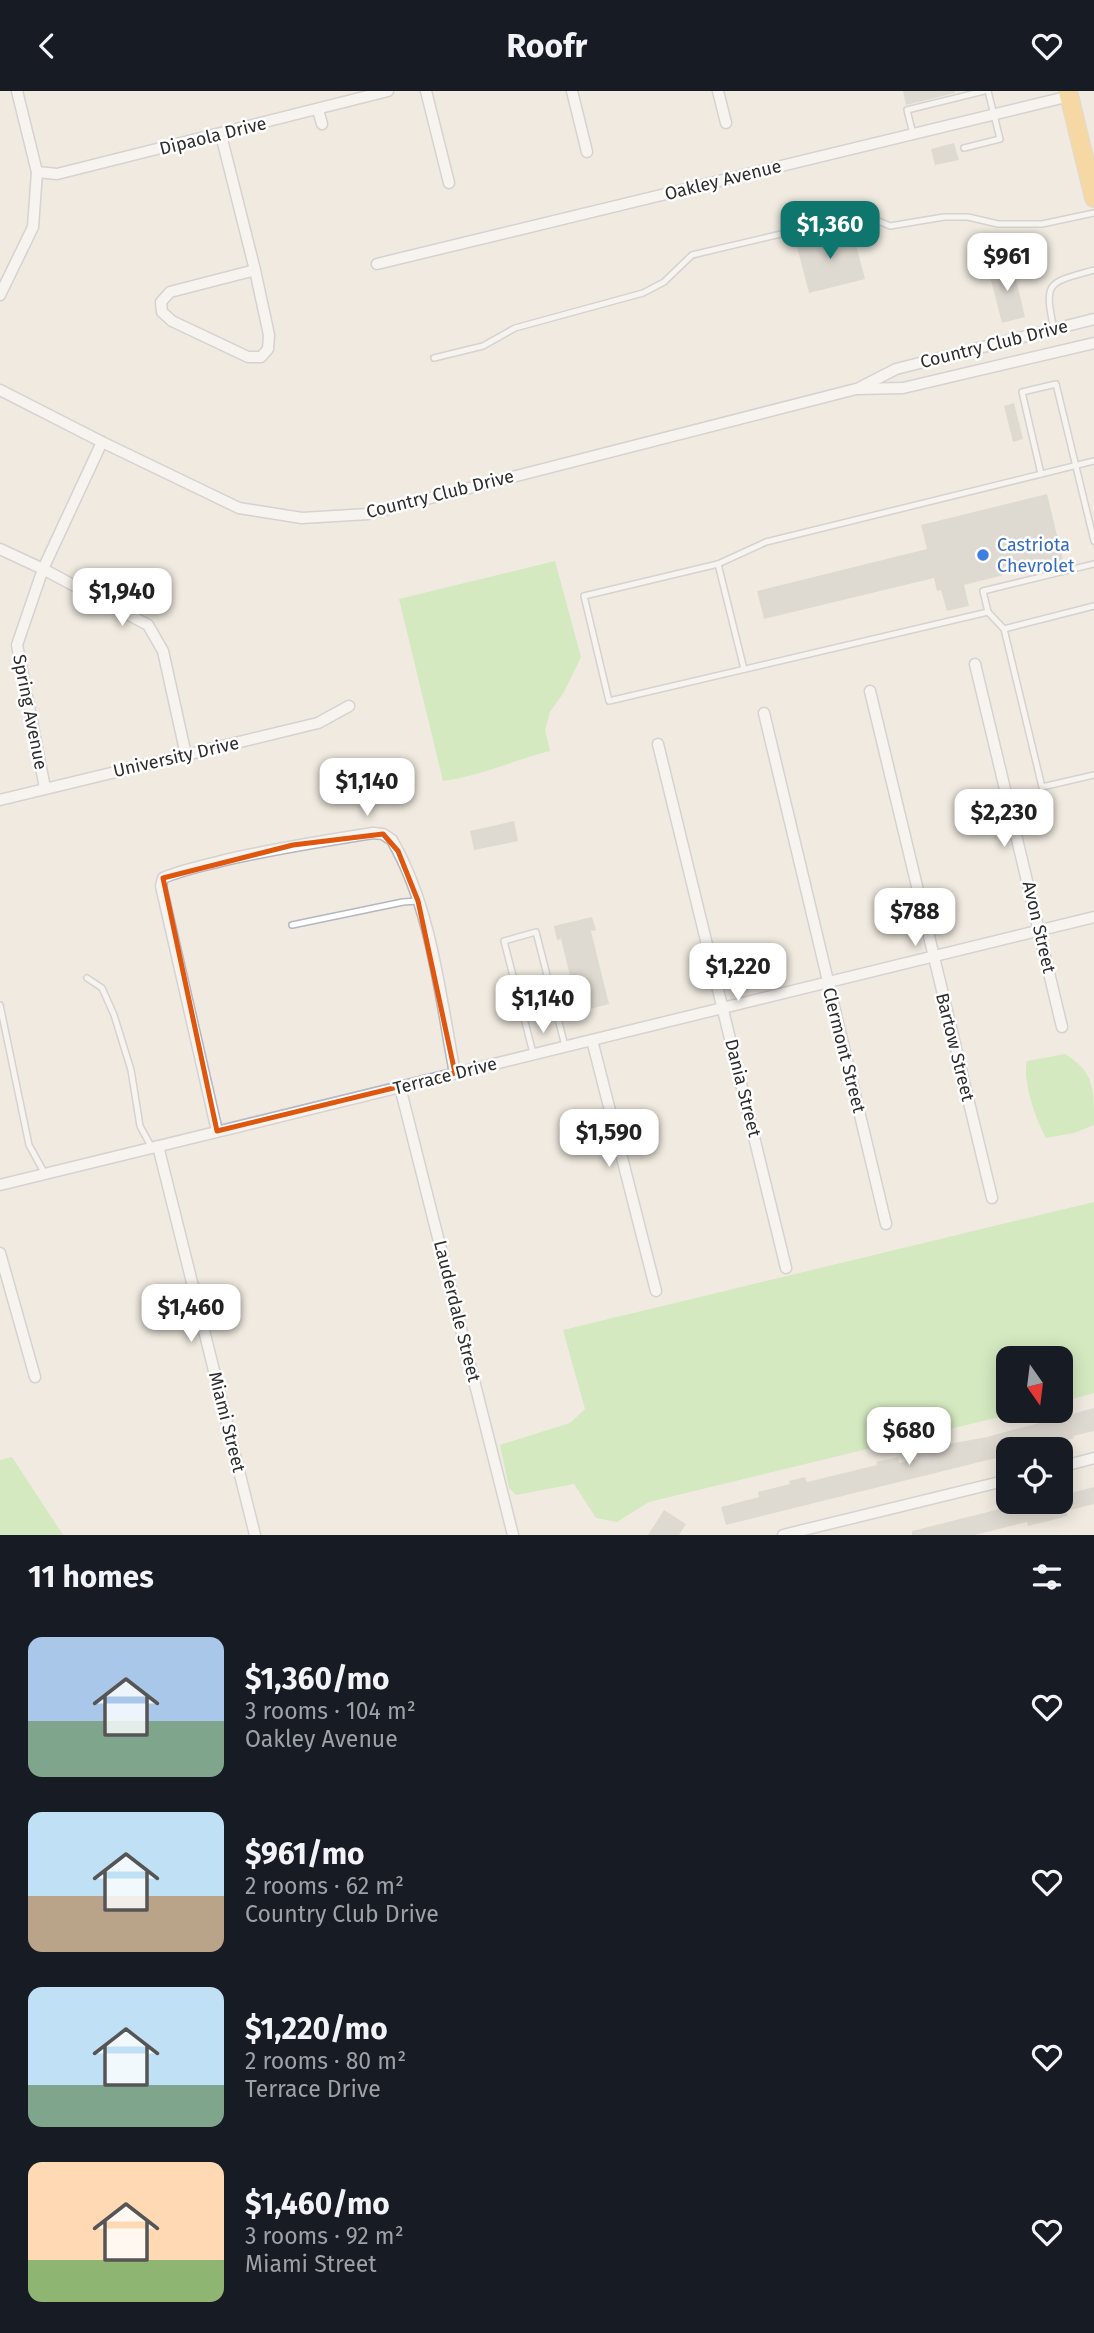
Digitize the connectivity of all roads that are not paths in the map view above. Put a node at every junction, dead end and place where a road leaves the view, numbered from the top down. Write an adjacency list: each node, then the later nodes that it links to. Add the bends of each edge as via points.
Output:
1 (17, 91): 16 (street)
2 (388, 91): 8 (street, Dipaola Drive)
3 (426, 91): 17 (street)
4 (572, 91): 15 (street)
5 (718, 91): 10 (street)
6 (986, 91): 9 (lane); 12 (lane, via 907,110)
7 (1069, 94): 9 (street, Oakley Avenue); 18 (highway)
8 (318, 110): 11 (street); 13 (street, Dipaola Drive)
9 (994, 115): 12 (street, Oakley Avenue); 14 (lane, via 1000,139)
10 (726, 123)
11 (322, 124)
12 (913, 134): 20 (street, Oakley Avenue)
13 (221, 135): 16 (street, Dipaola Drive, via 57,174); 21 (street)
14 (964, 148)
15 (587, 152)
16 (37, 172): 23 (street, via 33,227)
17 (449, 183)
18 (1094, 198)
19 (1094, 213): 29 (lane, via 1042,224 998,224 944,216 890,226 869,216 853,217 692,255 664,282 643,293 515,328 484,346)
20 (377, 264)
21 (255, 270): 21 (street, via 170,292 161,302 162,312 248,357 261,357 268,349 269,335)
22 (1094, 270): 25 (lane, via 1058,281 1048,291)
23 (0, 295)
24 (1094, 319): 25 (street, Country Club Drive)
25 (1054, 329): 26 (street, Country Club Drive)
26 (1016, 338): 28 (street, Country Club Drive); 30 (street)
27 (1094, 343): 30 (street, Country Club Drive)
28 (969, 350): 31 (street); 32 (street, Country Club Drive, via 895,369)
29 (434, 358)
30 (1021, 359): 31 (street, Country Club Drive)
31 (974, 371): 32 (street, Country Club Drive, via 903,388)
32 (856, 389): 34 (street, Country Club Drive, via 368,514 302,518 239,508)
33 (0, 390): 34 (street, Country Club Drive)
34 (102, 442): 42 (street, Spring Avenue)
35 (1094, 461): 36 (lane)
36 (1076, 465): 37 (lane); 37 (lane, via 1056,384 1022,392); 38 (lane)
37 (1041, 474): 40 (lane, via 766,542)
38 (1094, 541)
39 (0, 549): 42 (street)
40 (718, 564): 47 (lane); 47 (lane, via 584,596 609,701)
41 (1094, 564): 44 (lane, via 983,591)
42 (43, 569): 52 (street, via 148,625 163,652); 54 (street, Spring Avenue, via 17,645)
43 (1094, 607): 45 (lane)
44 (988, 612): 45 (lane); 47 (lane)
45 (1004, 629): 53 (lane, via 1042,787)
46 (975, 664): 59 (street, Avon Street)
47 (744, 669)
48 (870, 691): 60 (street, Bartow Street)
49 (349, 706): 52 (street, University Drive, via 318,723)
50 (764, 713): 62 (street, Clermont Street)
51 (658, 744): 64 (street, Dania Street)
52 (186, 755): 54 (street, University Drive)
53 (1094, 775)
54 (45, 789): 55 (street, University Drive)
55 (0, 800)
56 (418, 901): 58 (lane); 69 (street); 71 (street, via 392,840 373,833 293,845 163,878 160,886)
57 (1094, 917): 59 (street, Terrace Drive)
58 (292, 925)
59 (1040, 930): 60 (street, Terrace Drive); 65 (street, Avon Street)
60 (933, 956): 62 (street, Terrace Drive); 75 (street, Bartow Street)
61 (87, 978): 72 (lane, via 102,988 114,1015 131,1070 140,1126)
62 (828, 982): 64 (street, Terrace Drive); 76 (street, Clermont Street)
63 (0, 1005): 73 (lane, via 29,1145)
64 (723, 1007): 66 (street, Terrace Drive); 78 (street, Dania Street)
65 (1062, 1027)
66 (593, 1040): 67 (street, Terrace Drive); 79 (street)
67 (565, 1046): 68 (street, Terrace Drive); 68 (lane, via 536,932 505,941)
68 (533, 1054): 69 (street, Terrace Drive)
69 (455, 1073): 70 (street, Terrace Drive)
70 (400, 1087): 71 (street, Terrace Drive); 85 (street, Lauderdale Street)
71 (218, 1131): 72 (street, Terrace Drive)
72 (155, 1147): 73 (street, Terrace Drive); 84 (street, Miami Street)
73 (45, 1174): 74 (street, Terrace Drive)
74 (0, 1185)
75 (992, 1198)
76 (886, 1224)
77 (0, 1253): 80 (street)
78 (786, 1268)
79 (656, 1291)
80 (35, 1377)
81 (1094, 1458): 82 (street)
82 (1073, 1464)
83 (996, 1483): 86 (street)
84 (254, 1535)
85 (513, 1535)
86 (783, 1535)

